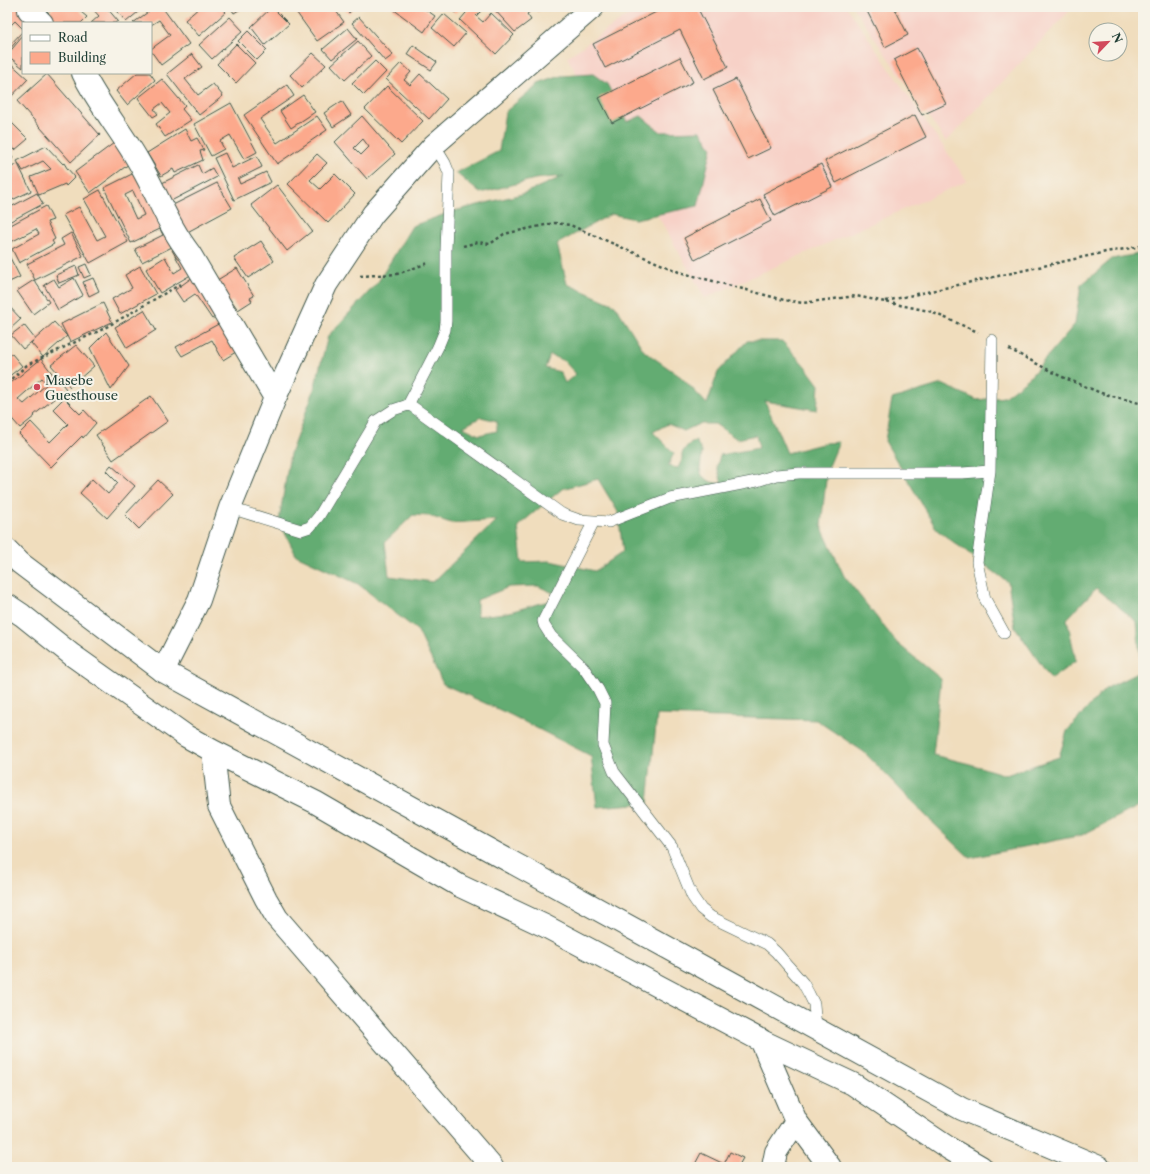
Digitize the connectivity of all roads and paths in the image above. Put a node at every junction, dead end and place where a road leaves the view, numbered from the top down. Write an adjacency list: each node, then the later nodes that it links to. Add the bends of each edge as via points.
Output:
1 (593, 7): 3 (main road)
2 (83, 74): 6 (main road, via 141,165 168,221)
3 (434, 145): 5 (lane, via 449,173); 7 (main road, via 373,214)
4 (1143, 246): 8 (path)
5 (446, 249): 7 (path, via 428,263 398,274 357,276); 8 (path, via 478,242 490,244 504,234 565,224 578,227 679,272 784,300 803,303 856,296); 13 (lane, via 445,330)
6 (200, 273): 10 (path, via 103,329 27,365); 11 (main road)
7 (326, 285): 11 (main road)
8 (884, 301): 9 (path, via 929,311)
9 (992, 340): 12 (path, via 1060,376 1101,393); 14 (lane)
10 (7, 382)
11 (275, 398): 15 (main road)
12 (1143, 404)
13 (408, 405): 15 (lane, via 392,410 376,421 319,516 310,526 301,530); 16 (lane, via 562,514 580,520)
14 (990, 471): 16 (lane, via 776,475 670,498 609,522); 19 (lane, via 977,562 985,599)
15 (230, 508): 20 (main road, via 198,600)
16 (594, 521): 22 (lane, via 543,621 544,625 551,636 583,667 598,689 605,703 603,746 614,772 672,847 692,896 701,909 711,917 768,944 776,952 803,983 809,994 814,1004)
17 (7, 550): 20 (main road, via 20,563)
18 (7, 605): 21 (main road, via 186,736)
19 (1004, 633)
20 (164, 671): 22 (main road)
21 (213, 751): 23 (main road, via 315,802 460,886 545,926); 25 (main road, via 218,806 277,918)
22 (816, 1028): 29 (main road, via 962,1109)
23 (761, 1040): 24 (main road); 28 (main road, via 853,1084)
24 (796, 1120): 26 (main road, via 776,1152); 27 (main road)
25 (492, 1167)
26 (773, 1167)
27 (830, 1167)
28 (981, 1167)
29 (1099, 1167)

